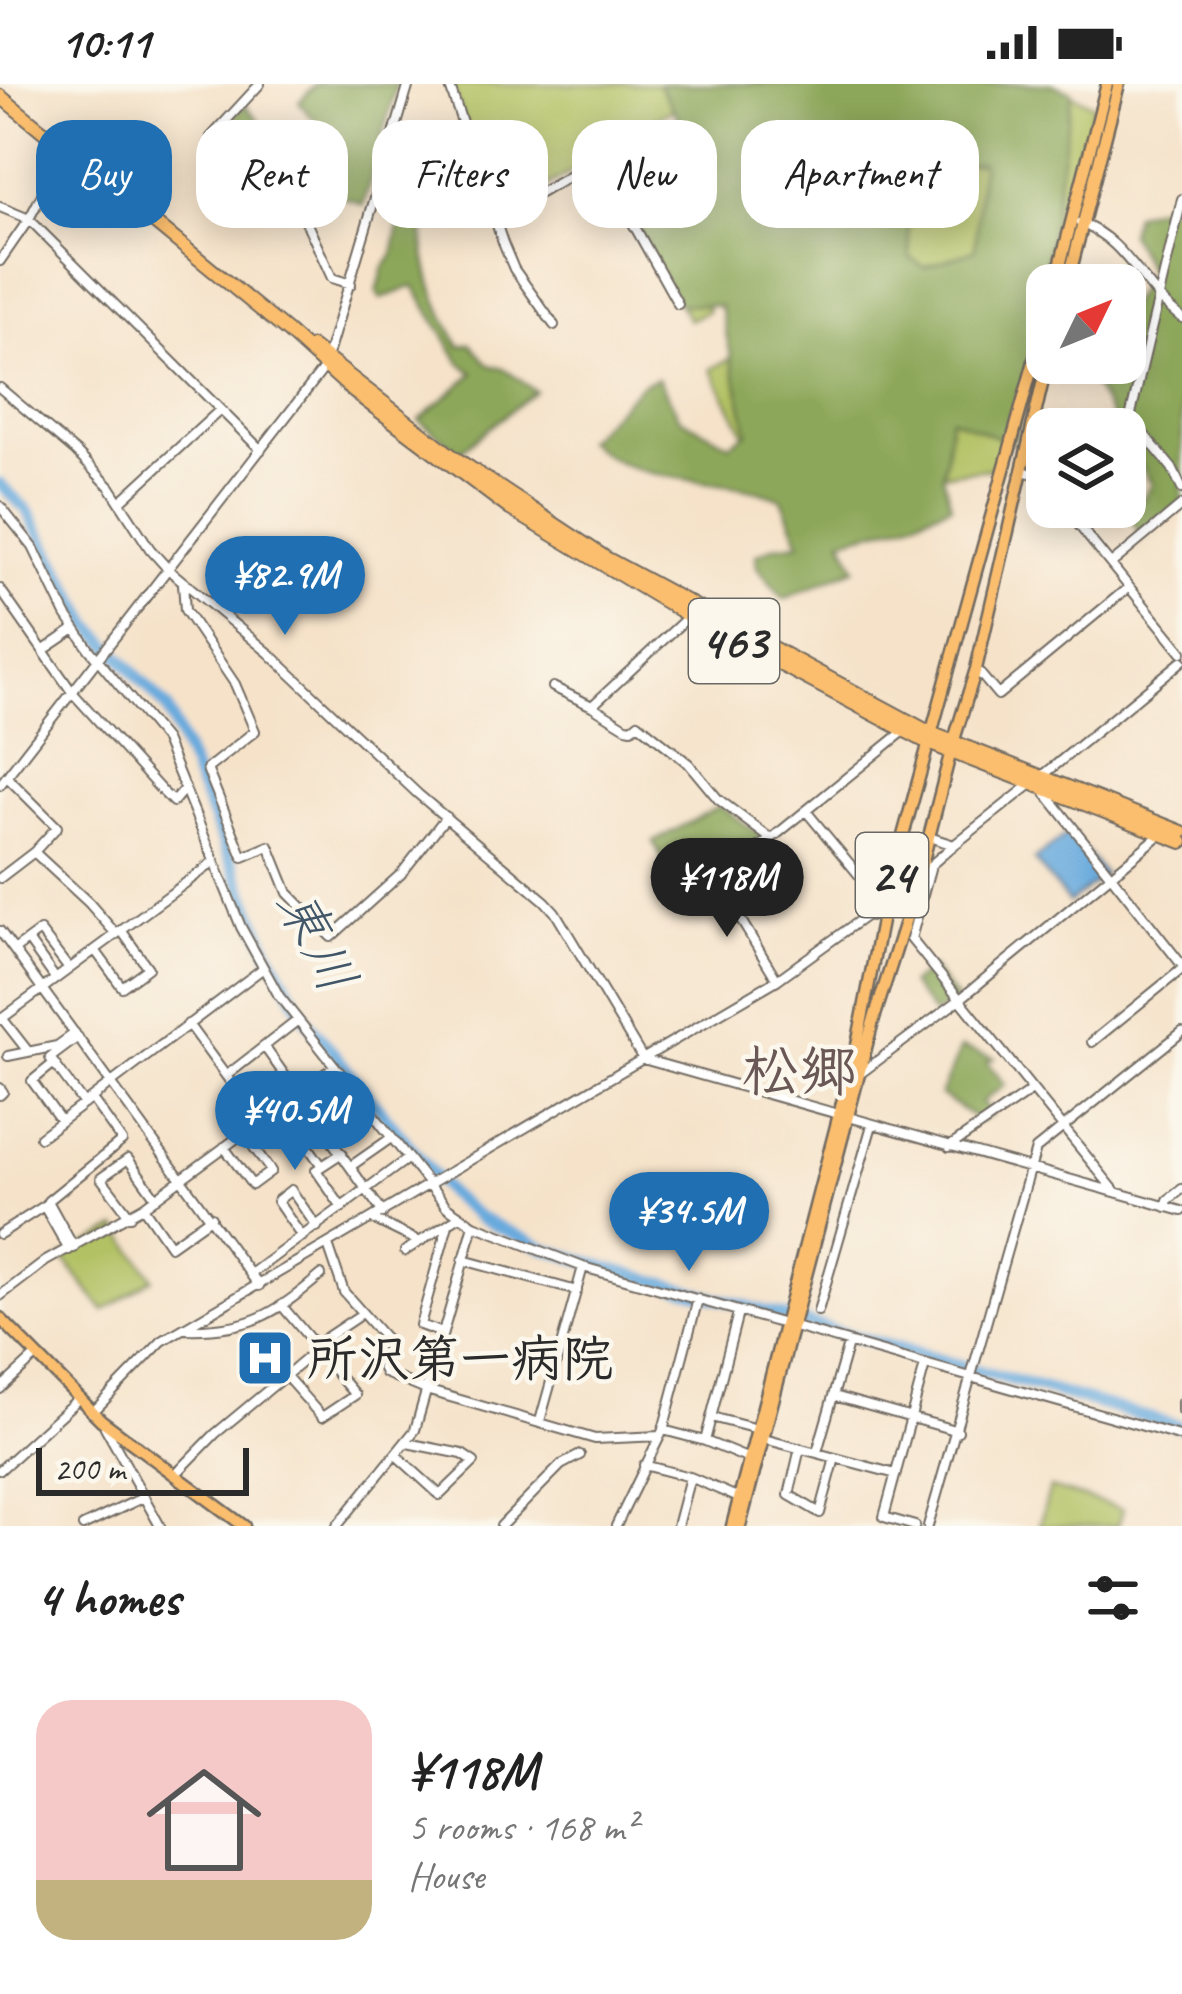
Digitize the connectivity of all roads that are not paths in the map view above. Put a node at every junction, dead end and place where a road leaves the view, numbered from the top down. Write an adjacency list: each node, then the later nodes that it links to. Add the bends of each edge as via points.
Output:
1 (260, 84): 20 (street, via 211,136 277,187 307,221 332,278)
2 (409, 84): 20 (street)
3 (448, 84): 7 (street)
4 (1107, 84): 14 (main road)
5 (1119, 84): 14 (main road)
6 (0, 96): 8 (highway, 463)
7 (461, 120)
8 (36, 124)
9 (548, 187): 22 (street, via 595,156)
10 (1182, 199): 21 (street)
11 (36, 206): 13 (street)
12 (0, 207): 13 (street)
13 (29, 219): 17 (street); 29 (street)
14 (1077, 222): 18 (main road); 19 (main road); 21 (street, via 1118,245)
15 (163, 228): 25 (highway, 463)
16 (500, 228): 24 (street, via 514,269)
17 (0, 261)
18 (1062, 264)
19 (1070, 264)
20 (351, 284): 25 (street)
21 (1158, 298): 23 (street); 33 (street, via 1131,414)
22 (678, 304)
23 (1182, 318)
24 (554, 325)
25 (327, 363): 30 (street); 43 (highway, 463, via 510,509); 53 (highway, 463, via 606,558)
26 (1028, 384): 53 (main road)
27 (1042, 384): 31 (main road)
28 (0, 388): 34 (street)
29 (220, 410): 30 (street); 34 (street)
30 (261, 450): 39 (street)
31 (1019, 471): 32 (street); 48 (main road)
32 (1026, 472)
33 (1182, 489)
34 (121, 501): 39 (street)
35 (1182, 505): 38 (street)
36 (1, 509): 44 (street, via 33,547)
37 (1081, 528): 38 (street)
38 (1111, 564): 41 (street)
39 (168, 569): 40 (street); 47 (street)
40 (183, 582): 59 (street); 59 (street, via 185,610 235,684 255,731 207,770 243,857 269,847 288,893 331,937)
41 (1130, 587): 46 (street); 48 (street, via 998,695)
42 (0, 589): 45 (street)
43 (689, 616): 51 (street); 52 (highway, 463)
44 (75, 628): 45 (street); 47 (street)
45 (44, 650): 50 (street)
46 (1182, 657): 56 (street)
47 (99, 658): 50 (street); 57 (street, via 158,730)
48 (976, 669): 54 (main road)
49 (553, 687): 51 (street)
50 (72, 692): 55 (street); 57 (street, via 173,802)
51 (592, 706): 63 (street, via 626,727 638,723)
52 (904, 730): 53 (highway, 463); 58 (street)
53 (929, 738): 54 (highway, 463); 72 (main road, 24)
54 (951, 747): 56 (highway, 463); 62 (main road, 24)
55 (3, 781): 66 (street, via 57,827)
56 (1038, 784): 61 (highway, 463); 65 (street); 68 (street)
57 (186, 788): 67 (street)
58 (806, 811): 63 (street); 72 (street)
59 (446, 817): 95 (street, via 555,912)
60 (1182, 817): 61 (street)
61 (1170, 832): 64 (highway, 463); 68 (street)
62 (929, 837): 65 (street); 98 (main road, 24)
63 (772, 839): 69 (street)
64 (1182, 842)
65 (954, 845): 85 (street, via 931,865 911,939)
66 (34, 852): 70 (street); 75 (street)
67 (214, 862): 75 (street); 81 (street)
68 (1110, 876): 79 (street); 85 (street)
69 (715, 877): 71 (street); 83 (street)
70 (0, 878)
71 (704, 884)
72 (885, 901): 73 (main road, 24)
73 (882, 916): 83 (street, via 867,915); 108 (main road, 24)
74 (0, 931): 77 (street)
75 (118, 932): 78 (street); 78 (street, via 148,968 122,987)
76 (28, 940): 77 (street); 80 (street, via 40,931); 82 (street)
77 (14, 950): 84 (street)
78 (95, 950): 80 (street)
79 (1182, 967): 91 (street)
80 (69, 969): 82 (street)
81 (262, 969): 87 (street); 88 (street)
82 (56, 979): 84 (street)
83 (776, 980): 95 (street)
84 (43, 988): 86 (street); 90 (street)
85 (959, 1000): 98 (street); 101 (street)
86 (1, 1019): 93 (street)
87 (298, 1020): 92 (street); 97 (street)
88 (188, 1024): 99 (street); 100 (street)
89 (1182, 1032): 112 (street)
90 (76, 1035): 93 (street); 96 (street, via 50,1058); 100 (street)
91 (1092, 1042)
92 (266, 1049): 99 (street); 103 (street)
93 (27, 1051): 94 (street)
94 (8, 1056)
95 (643, 1059): 108 (street); 125 (street)
96 (54, 1063): 105 (street); 109 (street, via 32,1081)
97 (334, 1066): 103 (street); 104 (street)
98 (860, 1073): 108 (main road, 24)
99 (226, 1076): 102 (street)
100 (112, 1083): 105 (street); 124 (street)
101 (1032, 1090): 112 (street); 117 (street)
102 (237, 1091)
103 (299, 1093): 106 (street); 110 (street)
104 (358, 1093): 107 (street); 110 (street)
105 (90, 1104): 109 (street); 146 (street, via 122,1141 48,1201)
106 (280, 1107): 113 (street); 121 (street)
107 (370, 1110): 115 (street); 116 (street)
108 (844, 1117): 111 (street); 161 (main road, 24)
109 (61, 1121): 114 (street)
110 (320, 1122): 116 (street)
111 (872, 1125): 117 (street); 157 (street)
112 (1063, 1128): 123 (street, via 1036,1149); 128 (street)
113 (244, 1134): 118 (street); 118 (street, via 271,1171 252,1185)
114 (40, 1136)
115 (391, 1138): 120 (street); 122 (street)
116 (332, 1139): 119 (street)
117 (950, 1147): 123 (street)
118 (224, 1148): 124 (street)
119 (342, 1153): 121 (street); 122 (street)
120 (407, 1159): 125 (street); 126 (street)
121 (322, 1166): 132 (street, via 316,1170)
122 (351, 1166): 126 (street)
123 (1030, 1168): 128 (street); 169 (street)
124 (182, 1178): 129 (street); 137 (street)
125 (428, 1186): 134 (street); 136 (street)
126 (367, 1189): 132 (street); 134 (street)
127 (1182, 1189): 131 (street)
128 (1116, 1193): 131 (street)
129 (156, 1198): 130 (street); 135 (street, via 128,1159 101,1178)
130 (143, 1207): 135 (street); 137 (street, via 170,1246)
131 (1166, 1207): 133 (street)
132 (343, 1208): 141 (street)
133 (1182, 1211)
134 (383, 1213): 138 (street)
135 (130, 1216): 146 (street)
136 (460, 1216): 139 (street); 140 (street)
137 (211, 1217): 150 (street)
138 (373, 1219): 144 (street); 145 (street)
139 (448, 1225): 144 (street); 163 (street, via 420,1325)
140 (474, 1225): 148 (street); 149 (street)
141 (317, 1226): 143 (street); 143 (street, via 291,1190 277,1201)
142 (0, 1234): 146 (street, via 44,1206)
143 (302, 1237): 150 (street)
144 (420, 1242): 147 (street)
145 (328, 1245): 152 (street); 171 (street, via 344,1292 388,1342 383,1371)
146 (72, 1249): 154 (street)
147 (404, 1251)
148 (463, 1260): 153 (street); 163 (street)
149 (583, 1267): 153 (street); 155 (street)
150 (252, 1273): 152 (street)
151 (321, 1275): 156 (street)
152 (260, 1286): 162 (street)
153 (577, 1291): 179 (street)
154 (0, 1296)
155 (698, 1299): 158 (street); 181 (street)
156 (283, 1307): 162 (street, via 246,1324); 165 (street)
157 (818, 1311)
158 (738, 1313): 161 (street); 177 (street)
159 (357, 1317): 165 (street)
160 (0, 1318): 166 (main road)
161 (790, 1325): 164 (street); 182 (main road, 24)
162 (183, 1329): 176 (street, via 147,1353)
163 (442, 1333): 171 (street)
164 (848, 1344): 167 (street); 172 (street)
165 (315, 1346): 168 (street); 168 (street, via 355,1395 322,1418)
166 (36, 1356): 170 (street); 173 (main road)
167 (925, 1365): 169 (street); 178 (street)
168 (285, 1375): 194 (street)
169 (973, 1376): 180 (street); 183 (street)
170 (1, 1385)
171 (426, 1390): 179 (street); 185 (street)
172 (833, 1396): 178 (street); 187 (street)
173 (78, 1399): 176 (main road); 193 (street)
174 (1182, 1402): 175 (street)
175 (1182, 1412)
176 (96, 1417): 194 (main road); 197 (street)
177 (711, 1417): 182 (street); 184 (street)
178 (911, 1418): 180 (street); 195 (street)
179 (540, 1421): 181 (street, via 595,1439)
180 (958, 1431): 208 (street)
181 (661, 1433): 184 (street); 192 (street)
182 (760, 1434): 186 (street); 191 (main road, 24); 206 (main road, 24)
183 (1182, 1437)
184 (705, 1441): 191 (street)
185 (407, 1443): 188 (street); 188 (street, via 474,1462 440,1495)
186 (800, 1448): 187 (street); 190 (street, via 789,1495 820,1513)
187 (817, 1453): 190 (street)
188 (396, 1455): 202 (street)
189 (580, 1455): 203 (street)
190 (836, 1458): 195 (street)
191 (749, 1460): 198 (main road, 24)
192 (644, 1465): 196 (street); 204 (street)
193 (0, 1470)
194 (175, 1474): 201 (main road)
195 (896, 1474): 207 (street, via 884,1517)
196 (690, 1477): 198 (street); 205 (street)
197 (144, 1497): 199 (street); 200 (street)
198 (739, 1498): 206 (main road, 24)
199 (83, 1526)
200 (160, 1526)
201 (244, 1526)
202 (337, 1526)
203 (501, 1526)
204 (616, 1526)
205 (677, 1526)
206 (736, 1526)
207 (915, 1526)
208 (928, 1526)

